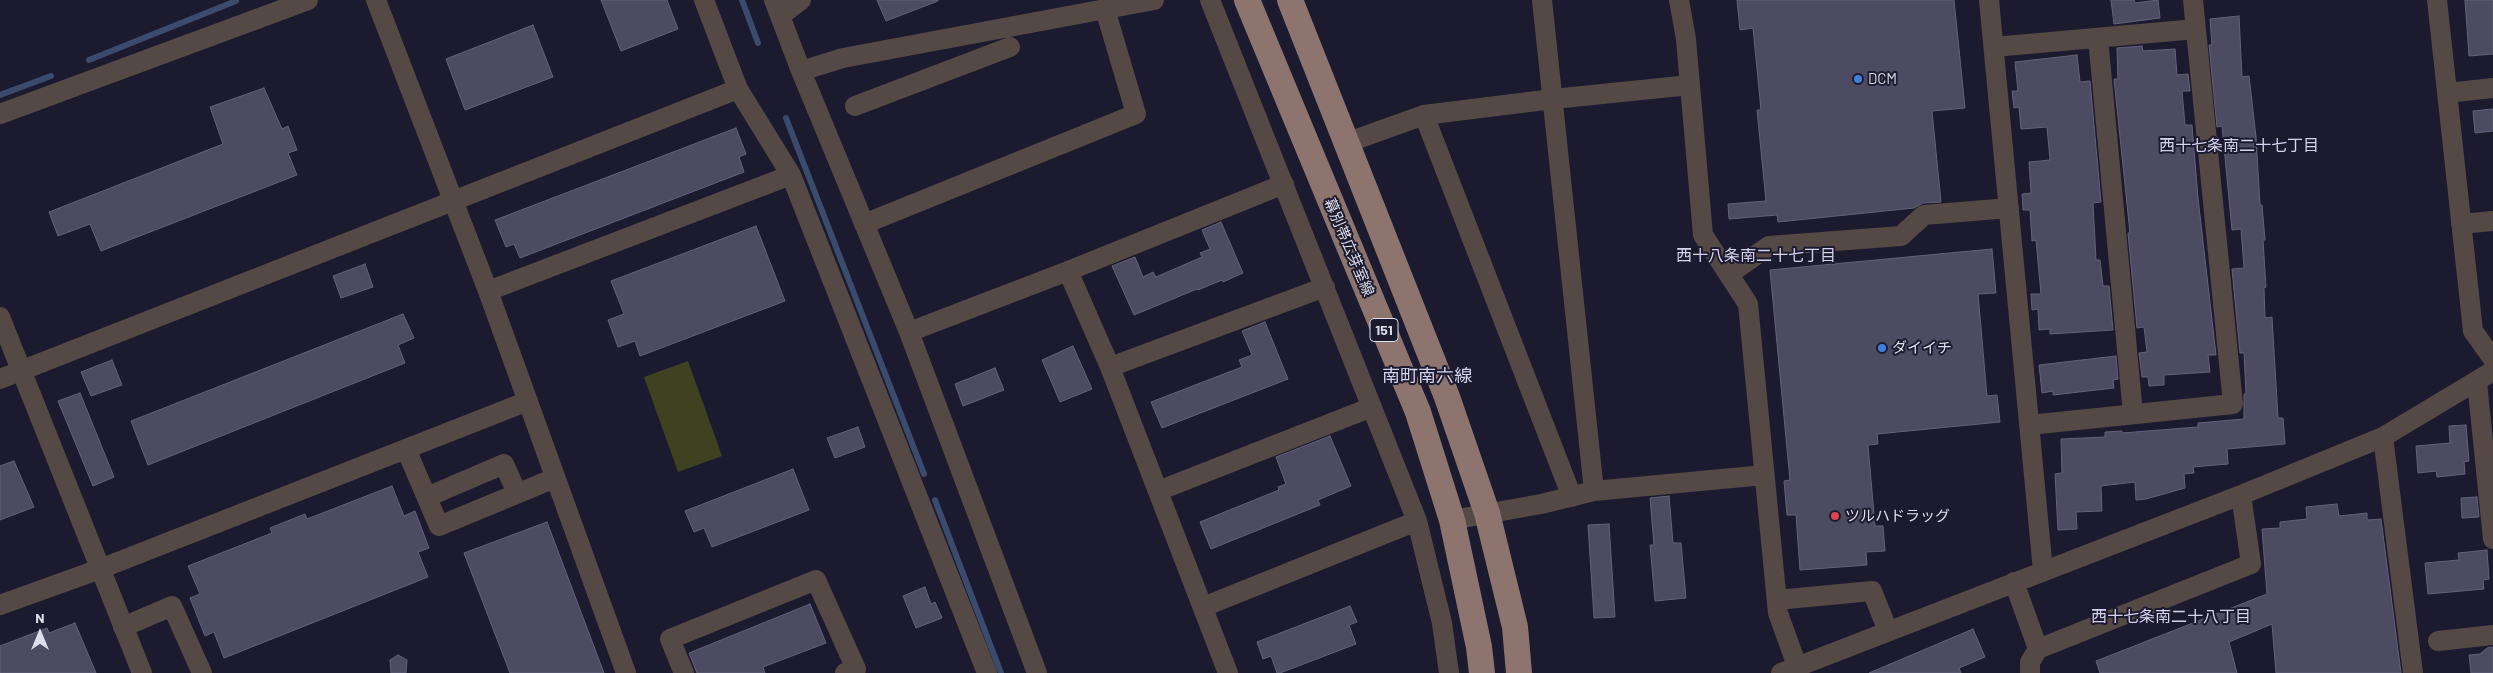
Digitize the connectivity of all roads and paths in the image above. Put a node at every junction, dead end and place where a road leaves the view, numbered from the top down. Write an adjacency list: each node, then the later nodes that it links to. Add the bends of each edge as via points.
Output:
1 (308, 0): 29 (street)
2 (376, 0): 34 (street)
3 (704, 0): 25 (street)
4 (801, 0): 14 (street)
5 (1154, 0): 15 (street)
6 (1210, 0): 33 (street)
7 (1247, 0): 65 (main road, 幕別帯広芽室線 / 151, via 1418,412)
8 (1290, 0): 31 (main road, 151)
9 (1542, 0): 27 (street)
10 (1679, 0): 23 (street)
11 (1989, 0): 19 (street)
12 (2193, 0): 16 (street)
13 (2437, 0): 26 (street)
14 (777, 8): 22 (street)
15 (1105, 9): 17 (street); 37 (street, via 1136,114)
16 (2196, 29): 18 (street); 52 (street, via 2233,404)
17 (955, 37): 21 (street); 22 (street, via 843,58)
18 (2098, 38): 19 (street); 52 (street)
19 (1994, 46): 35 (street)
20 (1010, 47): 21 (street)
21 (964, 65): 28 (street)
22 (801, 71): 37 (street)
23 (1690, 85): 27 (street); 40 (street, via 1703,235)
24 (2493, 88): 26 (street)
25 (738, 89): 32 (street); 34 (street)
26 (2447, 93): 38 (street)
27 (1553, 99): 30 (street); 59 (street)
28 (855, 106)
29 (0, 114)
30 (1424, 115): 31 (street); 63 (street)
31 (1346, 143): 64 (main road, 151, via 1447,397)
32 (790, 175): 42 (street); 85 (street)
33 (1284, 184): 39 (street); 41 (street)
34 (455, 202): 42 (street); 47 (street)
35 (2009, 208): 40 (street, via 1924,215 1901,236 1769,246); 53 (street)
36 (2493, 221): 38 (street)
37 (864, 224): 44 (street)
38 (2461, 224): 45 (street, via 2473,330)
39 (1068, 271): 44 (street); 46 (street)
40 (1729, 274): 56 (street, via 1748,304)
41 (1325, 287): 46 (street); 51 (street)
42 (488, 291): 50 (street)
43 (0, 317): 47 (street)
44 (909, 332): 86 (street)
45 (2493, 359)
46 (1110, 367): 58 (street)
47 (20, 371): 49 (street); 68 (street)
48 (2485, 377): 54 (street); 67 (street)
49 (0, 379)
50 (528, 401): 55 (street); 57 (street)
51 (1372, 407): 58 (street); 66 (street)
52 (2133, 414): 53 (street)
53 (2029, 425): 69 (street)
54 (2383, 437): 61 (street); 92 (street)
55 (406, 449): 62 (street); 68 (street)
56 (1764, 475): 59 (street); 71 (street)
57 (555, 478): 60 (street); 82 (street)
58 (1158, 491): 73 (street)
59 (1594, 491): 63 (street)
60 (517, 493): 62 (street, via 504,464); 62 (street, via 439,526)
61 (2241, 495): 69 (street); 78 (street, via 2251,564)
62 (427, 497)
63 (1572, 497): 64 (street)
64 (1487, 513): 65 (street); 90 (main road, 151, via 1515,627)
65 (1452, 520): 89 (main road, 幕別帯広芽室線 / 151)
66 (1417, 521): 73 (street); 88 (street, via 1442,623)
67 (2493, 539)
68 (100, 569): 72 (street); 74 (street)
69 (2043, 571): 70 (street)
70 (2014, 582): 75 (street); 78 (street)
71 (1777, 600): 75 (street, via 1872,591); 79 (street)
72 (0, 605)
73 (1203, 607): 87 (street)
74 (123, 627): 80 (street); 81 (street, via 172,606)
75 (1888, 631): 79 (street)
76 (2493, 635): 77 (street)
77 (2438, 641)
78 (2038, 649): 91 (street, via 2030,662)
79 (1789, 669)
80 (142, 673)
81 (202, 673)
82 (626, 673)
83 (684, 673): 84 (street, via 670,639 816,580 856,669)
84 (845, 673)
85 (987, 673)
86 (1037, 673)
87 (1228, 673)
88 (1449, 673)
89 (1482, 673)
90 (1519, 673)
91 (2030, 673)
92 (2413, 673)

